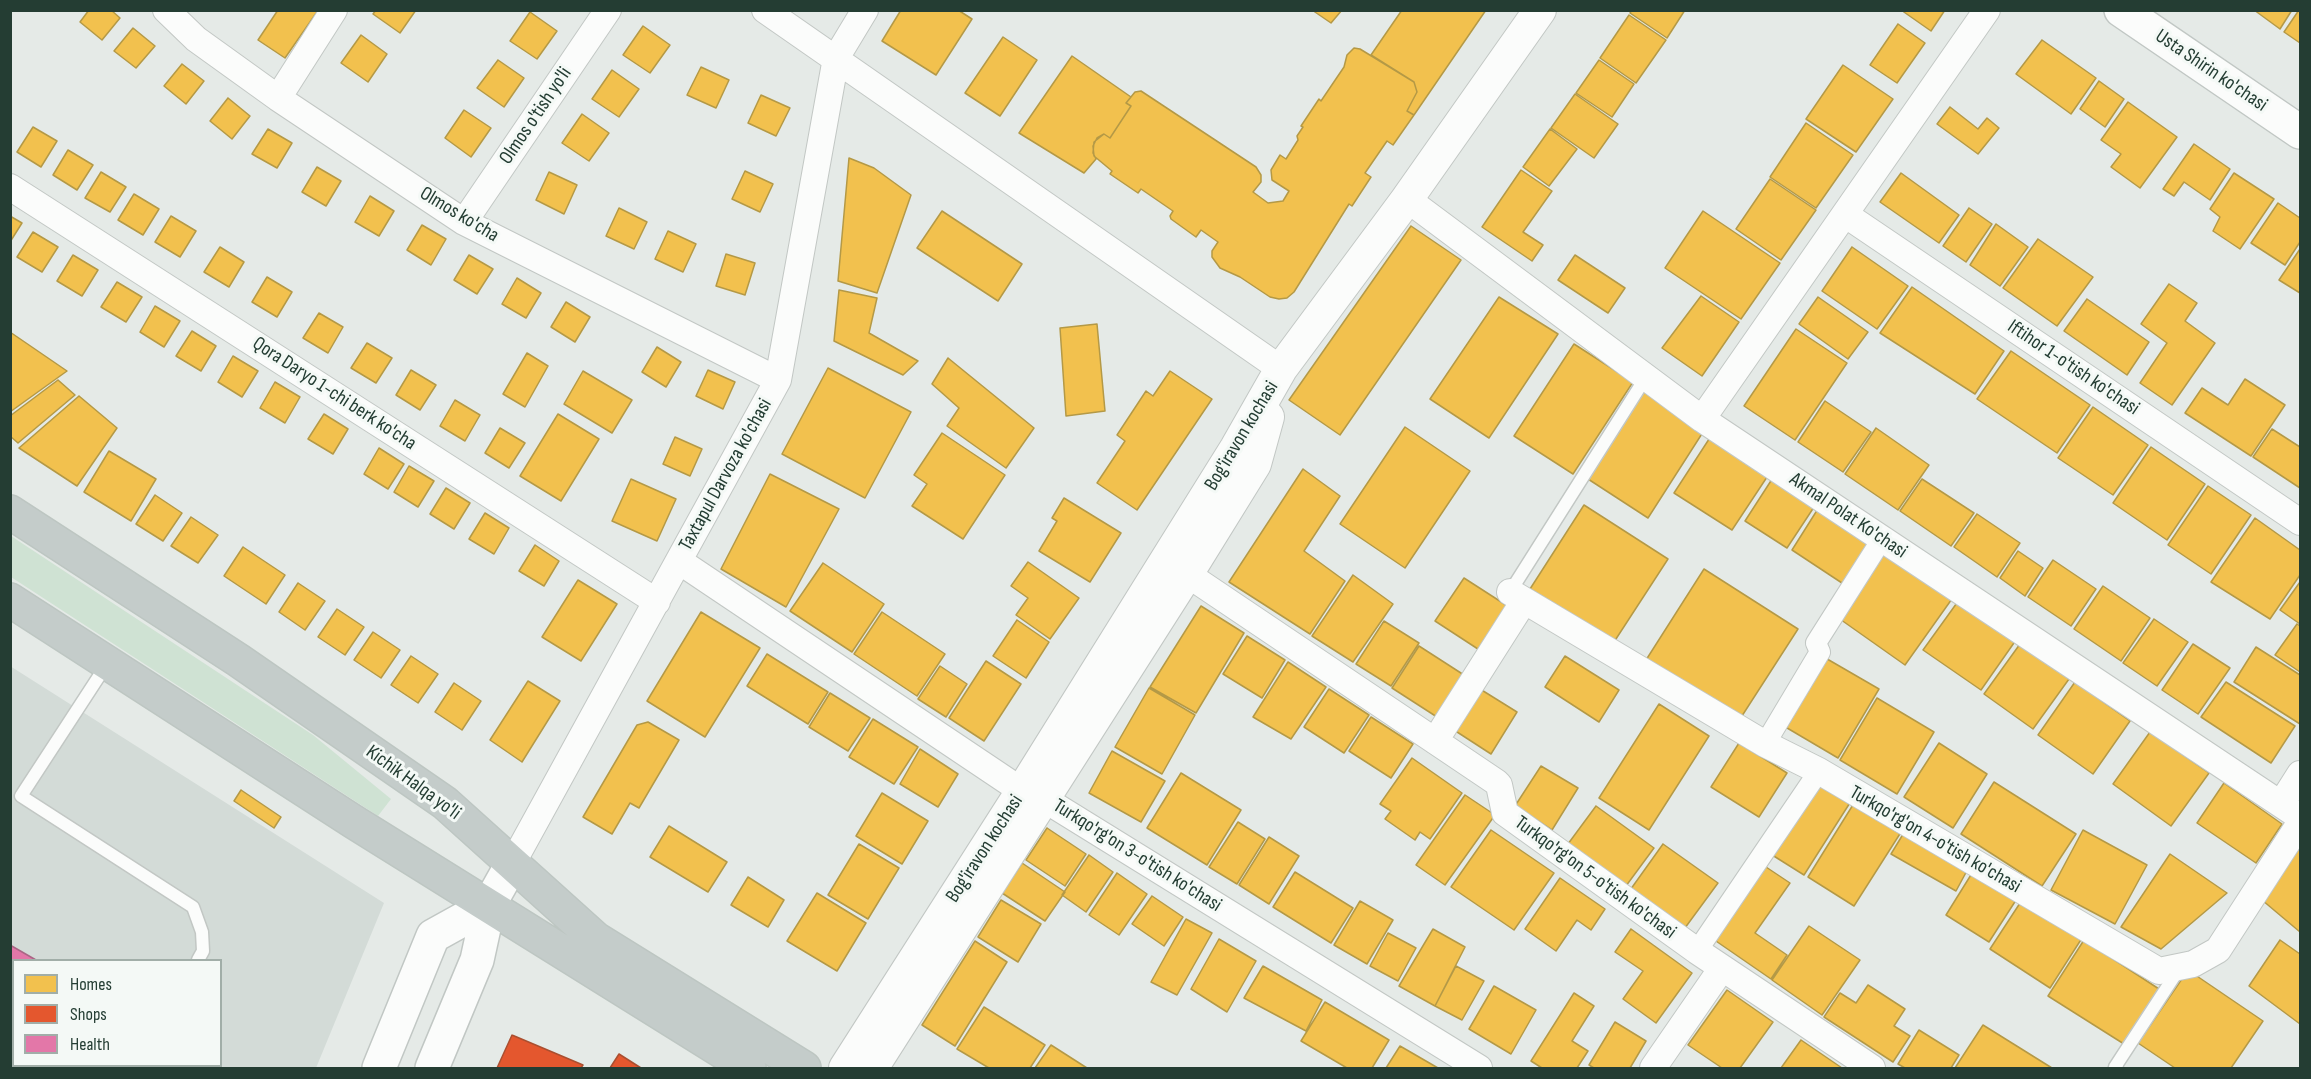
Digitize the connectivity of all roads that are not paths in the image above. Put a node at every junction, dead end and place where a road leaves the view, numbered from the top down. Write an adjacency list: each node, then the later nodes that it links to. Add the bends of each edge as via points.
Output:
1 (166, 10): 10 (street, Olmos ko'cha, via 196,39)
2 (334, 10): 10 (street)
3 (608, 10): 15 (street, Olmos o'tish yo'li)
4 (765, 10): 9 (street)
5 (865, 10): 9 (street, Taxtapul Darvoza ko'chasi)
6 (1540, 10): 13 (street)
7 (1987, 10): 14 (street)
8 (2121, 10): 11 (main road, Usta Shirin ko'chasi)
9 (836, 58): 16 (street); 18 (street, Taxtapul Darvoza ko'chasi)
10 (278, 98): 15 (street, Olmos ko'cha)
11 (2301, 132)
12 (10, 187): 27 (street, Qora Daryo 1-chi berk ko'cha)
13 (1407, 200): 16 (street); 17 (street, Akmal Polat Ko'chasi)
14 (1846, 214): 19 (street); 21 (street, Iftihor 1-o'tish ko'chasi)
15 (464, 222): 18 (street, Olmos ko'cha)
16 (1281, 369): 24 (street, Bog'iravon kochasi, via 1255,464); 33 (street, Bog'iravon kochasi)
17 (1646, 377): 19 (street, Akmal Polat Ko'chasi); 25 (lane)
18 (778, 380): 23 (street, Taxtapul Darvoza ko'chasi)
19 (1702, 419): 22 (street, Akmal Polat Ko'chasi)
20 (10, 512): 37 (highway, Kichik Halqa yo'li, via 238,660 445,803)
21 (2301, 522)
22 (1882, 538): 30 (street, via 1816,643 1820,652); 35 (street, Akmal Polat Ko'chasi)
23 (679, 561): 27 (street, Taxtapul Darvoza ko'chasi); 33 (street, Turkqo'rg'on 3-o'tish ko'chasi)
24 (1188, 574): 29 (street, Turkqo'rg'on 5-o'tish ko'chasi); 33 (street, Bog'iravon kochasi)
25 (1517, 596): 29 (street); 30 (street, Turkqo'rg'on 4-o'tish ko'chasi)
26 (10, 600): 28 (highway)
27 (657, 602): 37 (street, Taxtapul Darvoza ko'chasi)
28 (108, 663): 34 (lane); 38 (highway)
29 (1435, 741): 39 (street, Turkqo'rg'on 5-o'tish ko'chasi, via 1499,785 1505,813)
30 (1765, 744): 31 (street, Turkqo'rg'on 4-o'tish ko'chasi)
31 (1819, 771): 39 (street); 42 (street, Turkqo'rg'on 4-o'tish ko'chasi, via 2153,968)
32 (2301, 774): 35 (street)
33 (1033, 794): 47 (street, Bog'iravon kochasi); 48 (street, Bog'iravon kochasi); 49 (street, Turkqo'rg'on 3-o'tish ko'chasi)
34 (16, 795): 40 (lane, via 193,907 202,932 203,951)
35 (2291, 811)
36 (2301, 823): 42 (street, Turkqo'rg'on 4-o'tish ko'chasi, via 2218,950)
37 (512, 864): 38 (main road, Taxtapul Darvoza ko'chasi); 46 (highway, Kichik Halqa yo'li, via 596,939)
38 (489, 906): 43 (main road, via 433,936); 44 (main road, Taxtapul Darvoza ko'chasi, via 477,960); 45 (highway)
39 (1697, 951): 41 (street, Turkqo'rg'on 5-o'tish ko'chasi)
40 (199, 959)
41 (1722, 968): 50 (street); 51 (street, Turkqo'rg'on 5-o'tish ko'chasi)
42 (2180, 968): 52 (lane)
43 (380, 1068)
44 (432, 1068)
45 (749, 1068)
46 (804, 1068)
47 (845, 1068)
48 (872, 1068)
49 (1479, 1068)
50 (1653, 1068)
51 (1872, 1068)
52 (2116, 1068)

